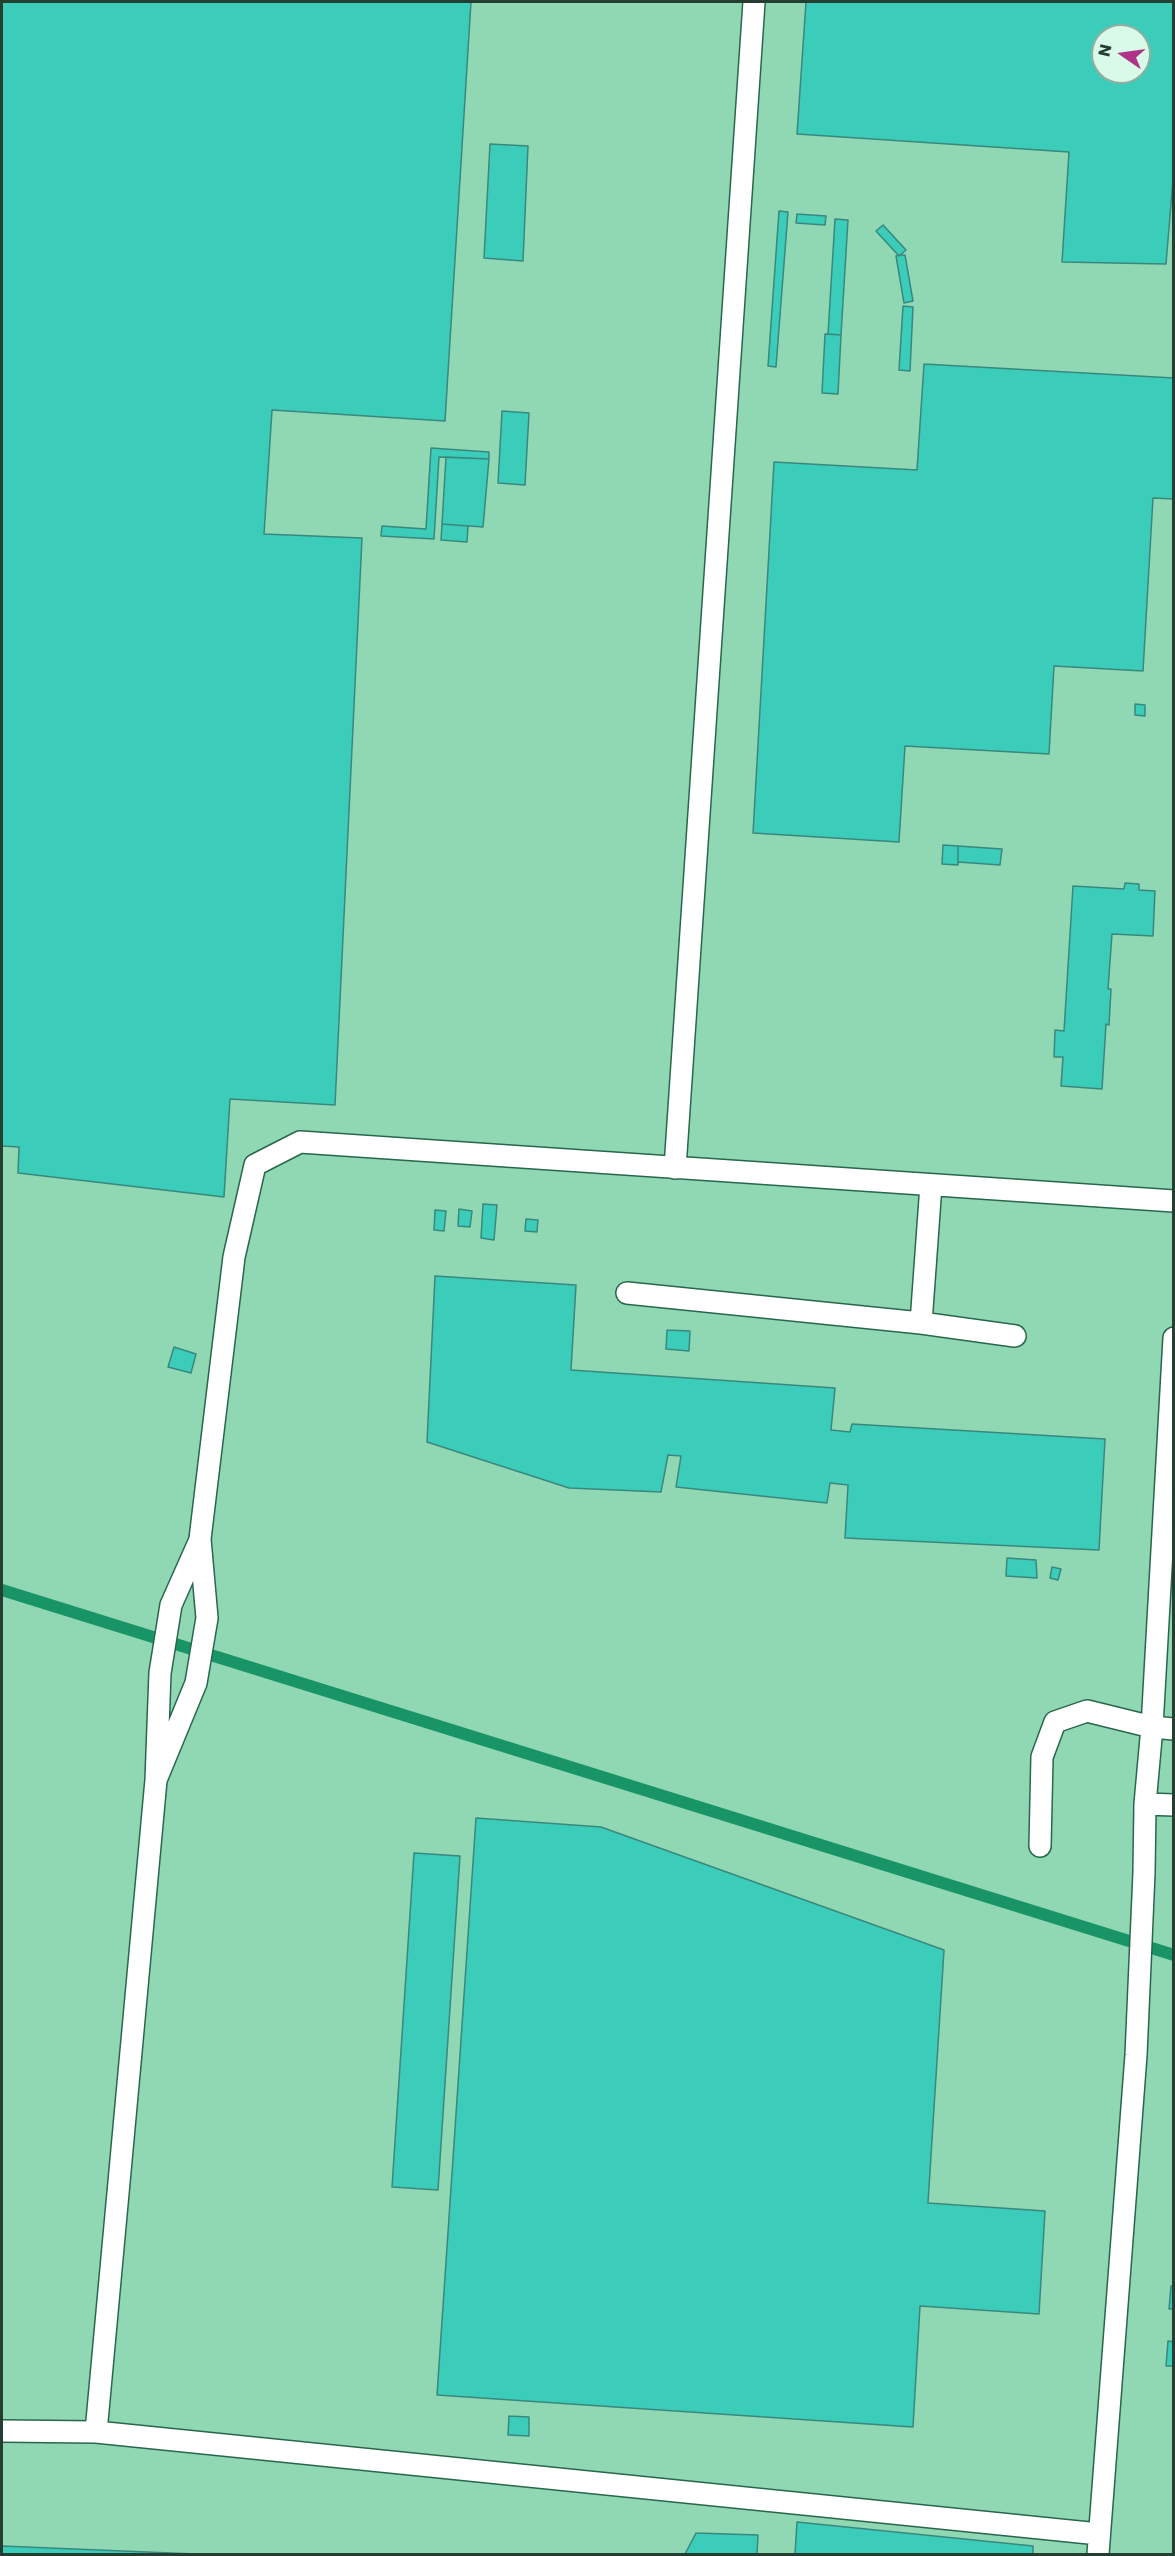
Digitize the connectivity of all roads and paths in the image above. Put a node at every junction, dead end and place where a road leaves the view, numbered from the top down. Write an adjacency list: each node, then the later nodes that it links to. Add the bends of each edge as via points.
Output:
1 (754, 2): 2 (lane)
2 (675, 1168): 3 (lane); 9 (lane, via 300,1142 255,1165 234,1257)
3 (931, 1185): 4 (lane); 6 (lane)
4 (1173, 1201)
5 (627, 1293): 6 (lane)
6 (921, 1323): 7 (lane)
7 (1015, 1336)
8 (1173, 1338): 10 (lane)
9 (200, 1539): 12 (lane, via 171,1605 160,1673); 12 (lane, via 207,1618 196,1683)
10 (1152, 1727): 11 (lane); 13 (lane); 15 (lane, via 1087,1711 1055,1722 1042,1757)
11 (1173, 1729)
12 (156, 1780): 17 (lane)
13 (1145, 1804): 14 (lane); 18 (lane, via 1136,2055)
14 (1173, 1805)
15 (1040, 1846)
16 (2, 2431): 17 (lane)
17 (96, 2432): 18 (lane)
18 (1098, 2544)

